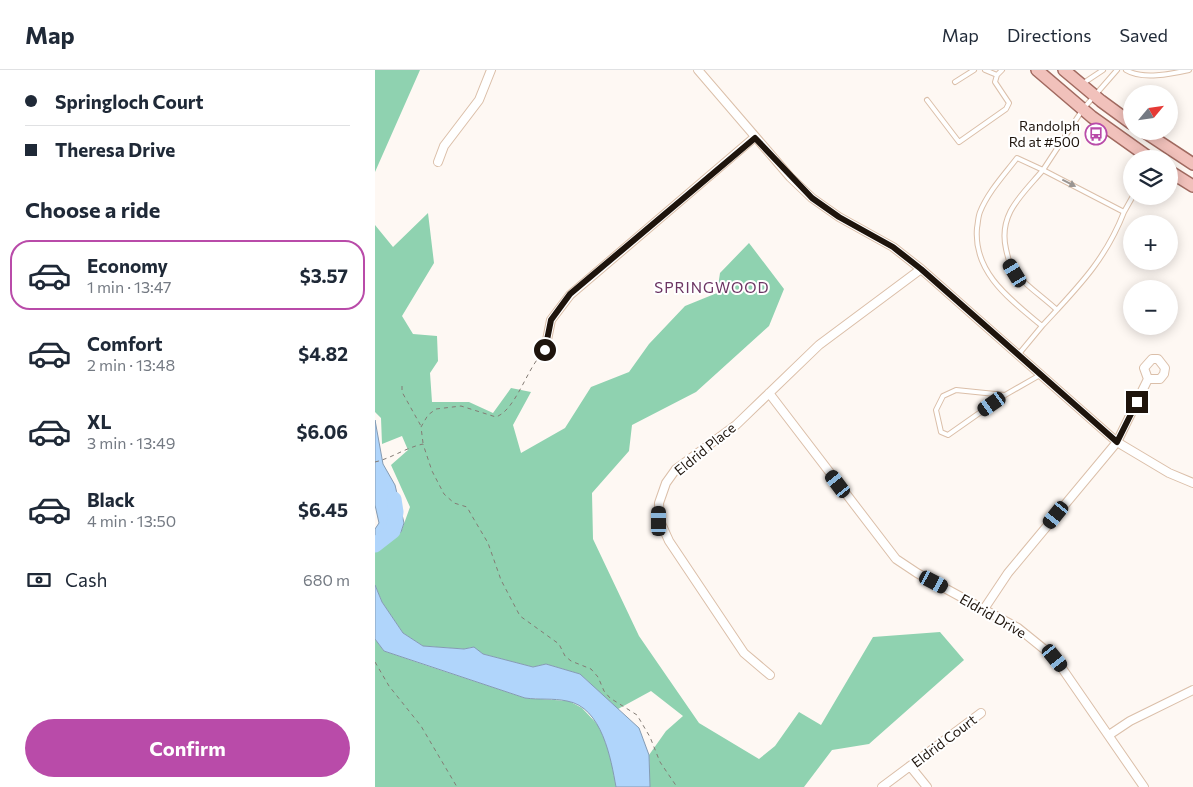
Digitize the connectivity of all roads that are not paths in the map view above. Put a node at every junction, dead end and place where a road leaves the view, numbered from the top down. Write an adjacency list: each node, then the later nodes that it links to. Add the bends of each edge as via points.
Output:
1 (491, 70): 22 (street, via 479,100 444,146)
2 (698, 70): 19 (street)
3 (974, 70): 13 (lane)
4 (985, 70): 12 (lane)
5 (1002, 70): 12 (lane)
6 (1037, 70): 17 (main road)
7 (1064, 70): 14 (main road)
8 (1103, 70): 14 (lane)
9 (1117, 70): 15 (lane)
10 (1126, 70): 11 (lane, via 1165,74)
11 (1189, 70)
12 (997, 75): 16 (lane, via 995,82 1009,103 959,142)
13 (955, 82)
14 (1081, 84): 15 (main road)
15 (1094, 96): 17 (lane); 18 (main road)
16 (927, 100)
17 (1083, 109): 21 (main road); 24 (lane)
18 (1123, 117)
19 (755, 138): 29 (street, via 812,198 893,247); 32 (street, via 570,294 551,320)
20 (1157, 140): 23 (main road)
21 (1139, 150)
22 (438, 162)
23 (1193, 164)
24 (1043, 170): 28 (lane, one-way to 28); 30 (lane, via 1011,208 1003,225 1004,242 1015,273); 31 (lane, via 1017,158 996,184 979,214 976,241 983,267 1001,291)
25 (1178, 177): 26 (main road)
26 (1193, 186)
27 (1128, 205): 28 (lane)
28 (1124, 212): 30 (lane, via 1111,244 1095,268)
29 (921, 269): 33 (street); 36 (street, Eldrid Place, via 819,345)
30 (1057, 310): 31 (lane)
31 (1042, 326): 33 (lane)
32 (545, 350)
33 (1018, 355): 34 (street)
34 (1040, 375): 37 (lane); 38 (street)
35 (1148, 379): 38 (street)
36 (769, 393): 40 (street, Eldrid Drive, via 896,559); 41 (street, Eldrid Place, via 736,425 676,469 666,483 659,503 659,521 744,652)
37 (1005, 395): 37 (lane, via 956,390 943,396 936,410 941,432 949,435)
38 (1117, 442): 39 (street); 40 (street, via 1008,573)
39 (1193, 484)
40 (984, 610): 44 (street, Eldrid Drive, via 1019,628 1055,658)
41 (770, 675)
42 (1193, 690): 44 (street)
43 (981, 713): 45 (street, Eldrid Court)
44 (1109, 735): 48 (street, Eldrid Drive)
45 (910, 766): 46 (street, Eldrid Court); 47 (street)
46 (882, 787)
47 (927, 787)
48 (1144, 787)

